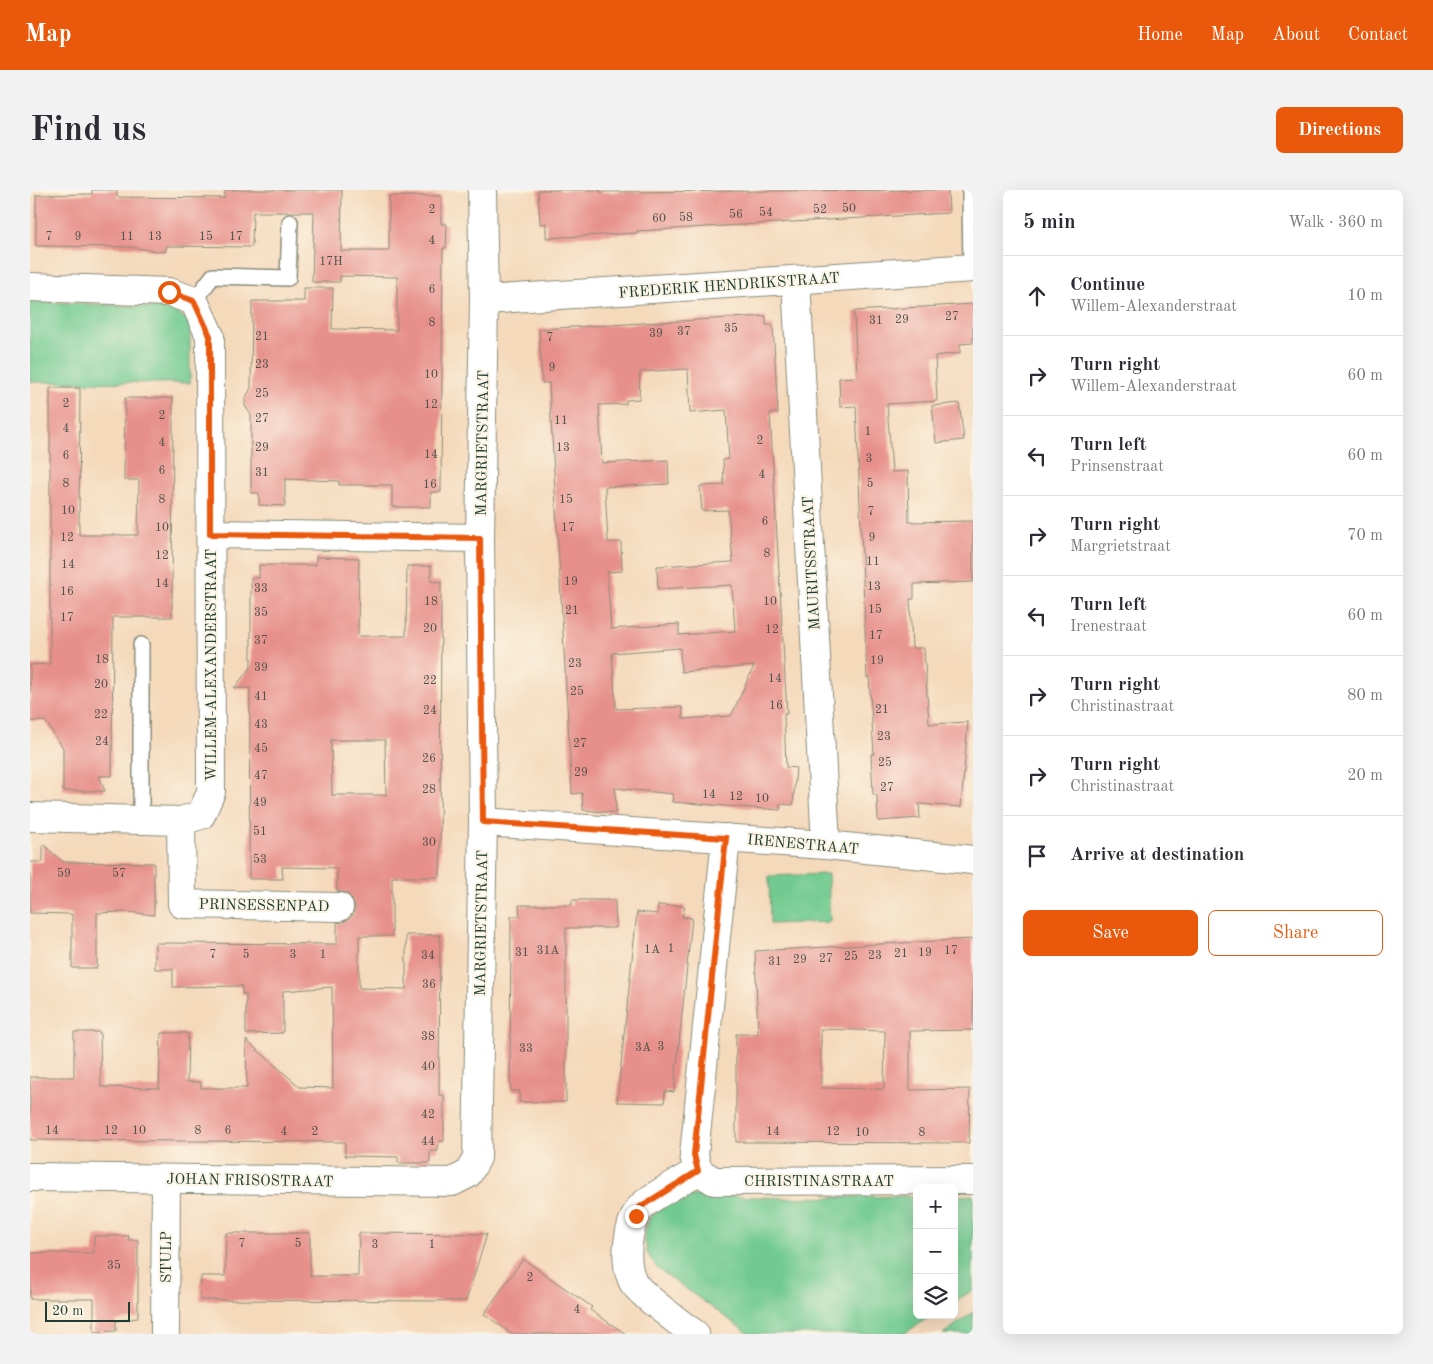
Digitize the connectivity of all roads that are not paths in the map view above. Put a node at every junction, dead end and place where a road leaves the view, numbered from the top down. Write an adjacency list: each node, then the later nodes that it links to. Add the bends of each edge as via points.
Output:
1 (482, 190): 7 (street, MARGRIETSTRAAT)
2 (970, 190): 4 (lane)
3 (290, 222): 8 (lane, via 288,278 213,276)
4 (972, 268): 5 (street, FREDERIK HENDRIKSTRAAT)
5 (796, 281): 7 (street, FREDERIK HENDRIKSTRAAT); 17 (street, MAURITSSTRAAT)
6 (30, 287): 8 (street, via 169,292)
7 (484, 300): 10 (street, MARGRIETSTRAAT)
8 (194, 301): 9 (street, WILLEM-ALEXANDERSTRAAT, via 210,336)
9 (210, 534): 10 (street); 14 (street, WILLEM-ALEXANDERSTRAAT, via 211,792 201,815)
10 (480, 538): 15 (street, MARGRIETSTRAAT)
11 (141, 645): 13 (lane)
12 (30, 818): 13 (street, WILLEM-ALEXANDERSTRAAT)
13 (141, 818): 14 (street, WILLEM-ALEXANDERSTRAAT)
14 (181, 821): 19 (street, PRINSESSENPAD, via 182,904)
15 (483, 822): 16 (street, IRENESTRAAT); 21 (street, MARGRIETSTRAAT, via 478,1149)
16 (726, 838): 17 (street, IRENESTRAAT); 20 (street, via 694,1155)
17 (826, 845): 18 (street, IRENESTRAAT)
18 (973, 860)
19 (339, 907)
20 (698, 1171): 24 (street, CHRISTINASTRAAT, via 714,1181); 26 (street, via 640,1207 631,1228 627,1257 634,1282)
21 (468, 1174): 23 (street, JOHAN FRISOSTRAAT, via 452,1182)
22 (30, 1176): 23 (street, JOHAN FRISOSTRAAT)
23 (166, 1179): 25 (street, STULP)
24 (973, 1180)
25 (165, 1334)
26 (695, 1334)

